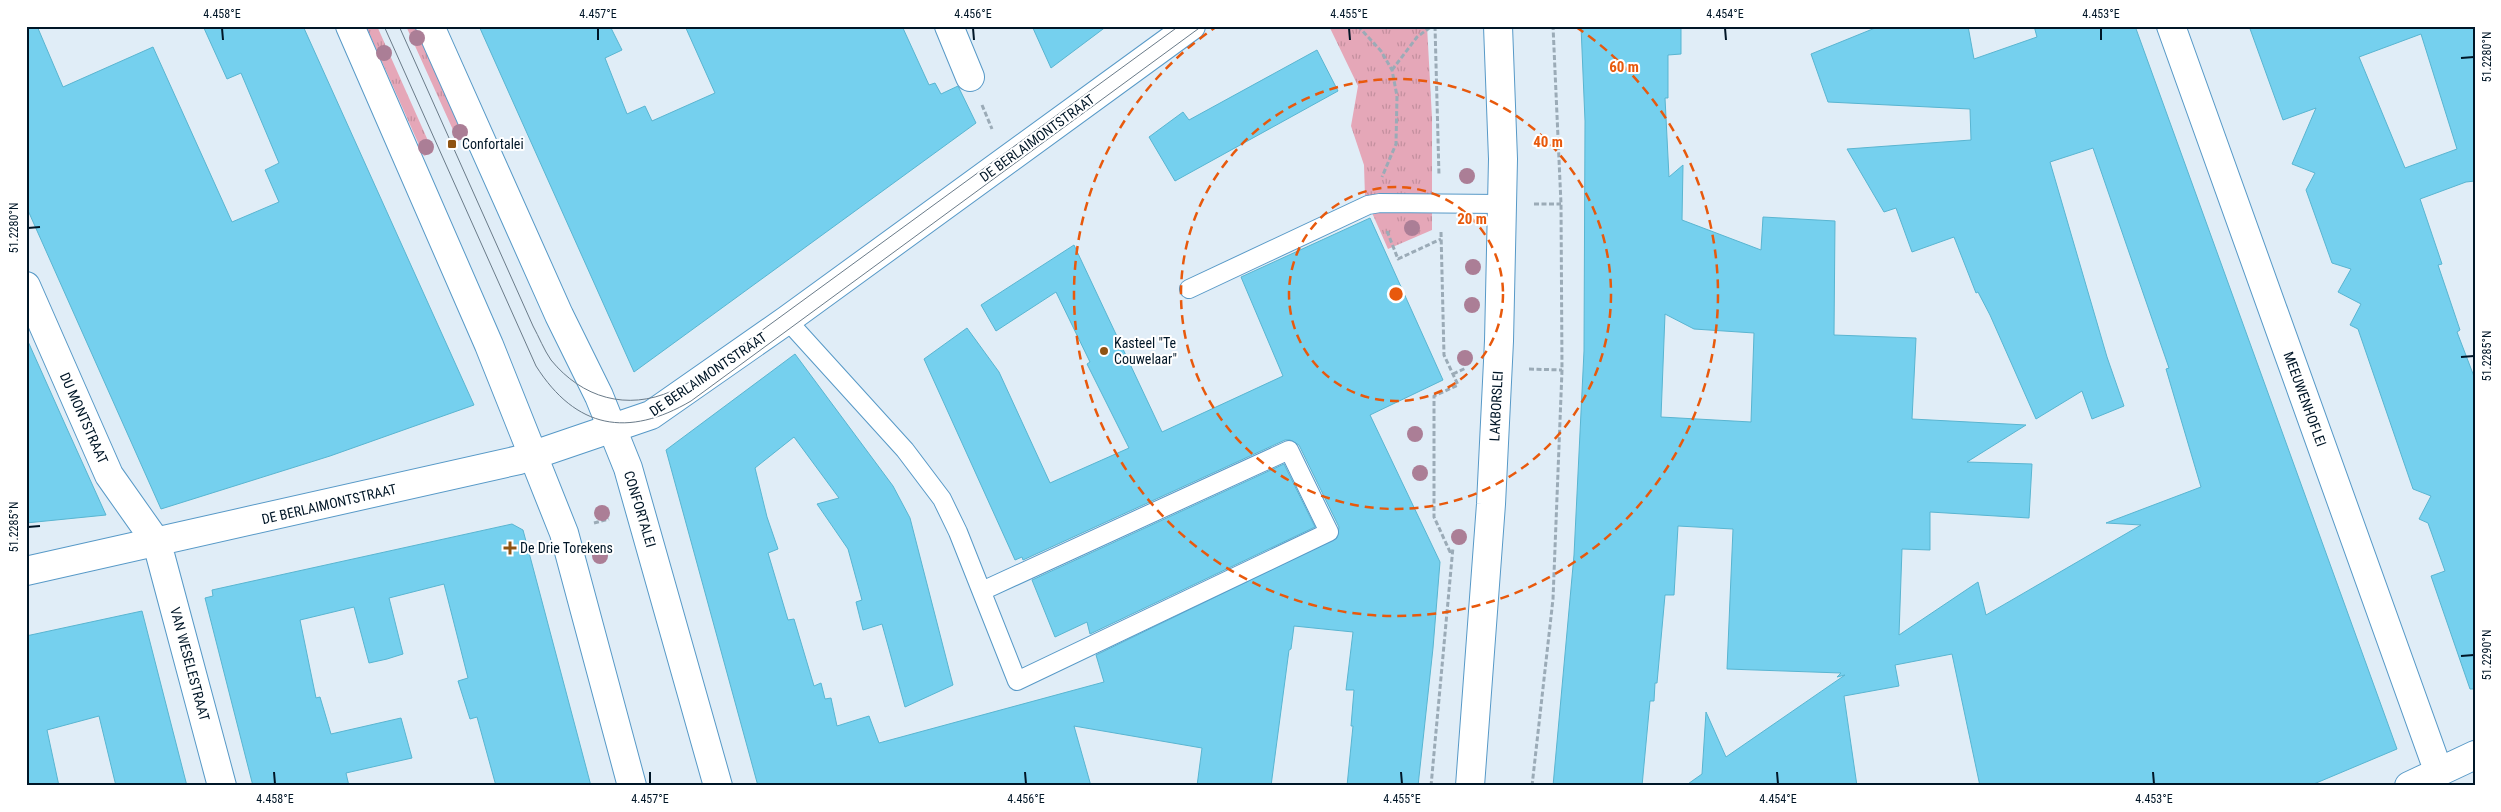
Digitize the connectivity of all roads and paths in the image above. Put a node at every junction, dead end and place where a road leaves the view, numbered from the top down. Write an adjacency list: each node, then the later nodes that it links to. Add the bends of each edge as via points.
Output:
1 (350, 26): 21 (street, via 489,345)
2 (430, 26): 20 (street, CONFORTALEI)
3 (949, 26): 11 (street)
4 (1191, 26): 12 (street, DE BERLAIMONTSTRAAT)
5 (1358, 26): 10 (path, via 1381,51)
6 (1433, 26): 10 (path, via 1417,37); 14 (path)
7 (1498, 26): 15 (street, LAKBORSLEI)
8 (1553, 26): 34 (path, via 1561,204 1562,370 1553,599)
9 (2171, 26): 29 (street, MEEUWENHOFLEI)
10 (1392, 70): 13 (path, via 1397,96 1396,144 1380,182)
11 (970, 77): 12 (path)
12 (1006, 161): 19 (street, DE BERLAIMONTSTRAAT)
13 (1380, 203): 14 (lane); 16 (path, via 1381,216 1398,259); 18 (lane, via 1368,205)
14 (1440, 203): 15 (lane); 16 (path)
15 (1502, 204): 25 (street, LAKBORSLEI, via 1498,368)
16 (1441, 239): 25 (path, via 1444,355 1458,385 1434,396 1434,517 1452,556)
17 (26, 286): 24 (street, DU MONTSTRAAT, via 109,475)
18 (1189, 289)
19 (788, 320): 20 (street, DE BERLAIMONTSTRAAT, via 651,415); 27 (lane, via 925,474 942,499)
20 (612, 429): 21 (street, DE BERLAIMONTSTRAAT); 22 (street, CONFORTALEI)
21 (533, 455): 23 (street); 24 (street, DE BERLAIMONTSTRAAT)
22 (642, 512): 23 (path); 32 (street, CONFORTALEI)
23 (564, 533): 31 (street)
24 (157, 543): 26 (street, DE BERLAIMONTSTRAAT); 30 (street, VAN WESELESTRAAT)
25 (1485, 557): 33 (street, LAKBORSLEI)
26 (26, 571)
27 (982, 592): 27 (lane, via 1018,681 1330,532 1289,450)
28 (2475, 755): 29 (street)
29 (2439, 773): 35 (street)
30 (222, 786)
31 (632, 786)
32 (718, 786)
33 (1470, 786)
34 (1532, 786)
35 (2409, 786)

